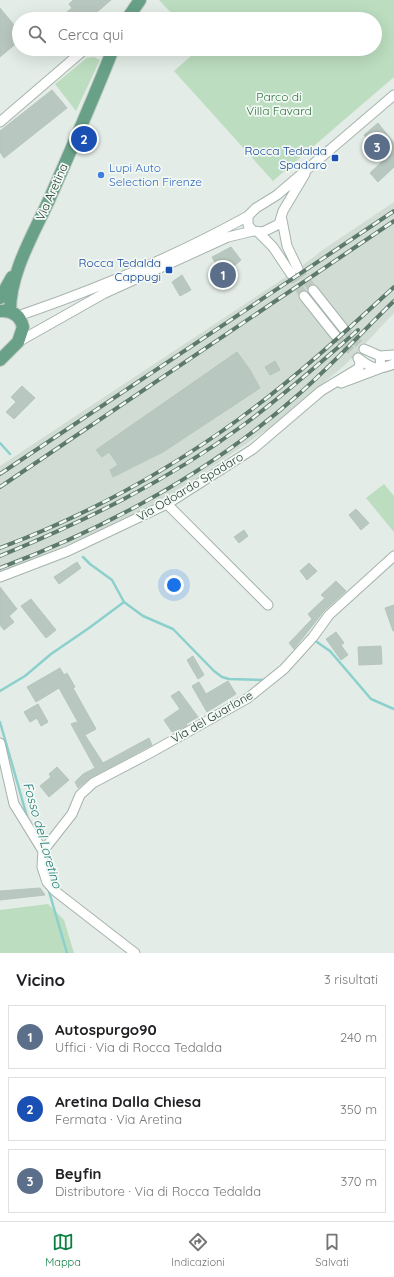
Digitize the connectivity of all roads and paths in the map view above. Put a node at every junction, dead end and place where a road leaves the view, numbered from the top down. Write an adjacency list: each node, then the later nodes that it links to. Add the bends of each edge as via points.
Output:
1 (140, 0): 2 (main road)
2 (132, 12)
3 (77, 56): 6 (street)
4 (111, 56): 12 (main road, Via Aretina)
5 (394, 95): 7 (street)
6 (0, 122)
7 (308, 167): 8 (street); 9 (street)
8 (269, 201): 9 (street, via 277,202); 10 (street)
9 (282, 215): 11 (street, via 272,229); 11 (street, via 287,246 295,272 273,246)
10 (248, 216): 11 (street, via 248,225); 16 (street, via 180,252 100,286)
11 (256, 232): 19 (street, via 222,240 103,294)
12 (19, 268): 15 (main road, Via Aretina); 16 (main road, Via Aretina)
13 (313, 290): 17 (street)
14 (304, 296): 18 (street)
15 (0, 298)
16 (9, 313): 19 (main road, Via Aretina, via 23,327)
17 (343, 328)
18 (335, 335)
19 (18, 342): 23 (main road)
20 (364, 350): 22 (street)
21 (394, 355): 22 (street)
22 (380, 356): 25 (street)
23 (0, 360)
24 (394, 364): 25 (street, Via Odoardo Spadaro)
25 (381, 368): 26 (street, Via Odoardo Spadaro); 26 (street, Via Odoardo Spadaro, via 369,367 358,358 359,368)
26 (321, 391): 27 (street, Via Odoardo Spadaro, via 253,449)
27 (167, 504): 29 (street, Via Odoardo Spadaro, via 68,551); 30 (street)
28 (394, 556): 32 (street, Via del Guarlone, via 329,615 284,669 248,698 93,783 80,795 72,814)
29 (0, 577)
30 (268, 605)
31 (0, 743): 32 (street, via 14,804)
32 (44, 851): 33 (street, via 42,868 47,882 55,891)
33 (136, 953)

